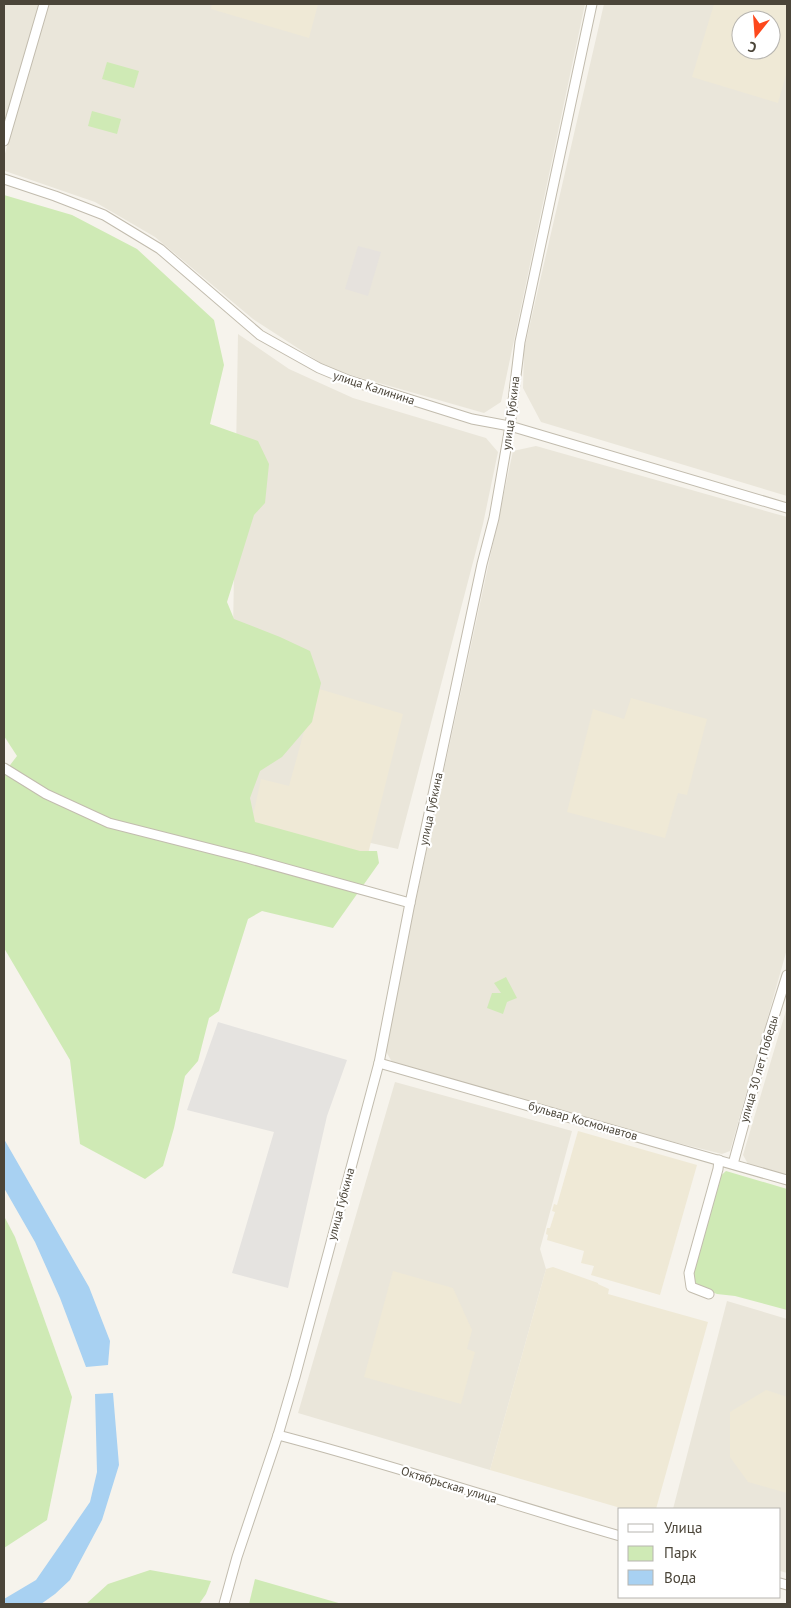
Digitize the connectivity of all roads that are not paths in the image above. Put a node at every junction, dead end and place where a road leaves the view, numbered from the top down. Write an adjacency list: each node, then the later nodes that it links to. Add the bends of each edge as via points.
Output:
1 (44, 4): 3 (street)
2 (592, 4): 5 (street, улица Губкина, via 520,342)
3 (4, 141)
4 (4, 179): 5 (street, улица Калинина, via 104,215 160,249 260,335 319,368 472,419)
5 (510, 426): 6 (street, улица Калинина); 8 (street, улица Губкина, via 494,518)
6 (787, 508)
7 (4, 768): 8 (street, via 46,794 109,823)
8 (410, 903): 10 (street, улица Губкина)
9 (787, 975): 12 (street, улица 30 лет Победы)
10 (378, 1063): 11 (street, бульвар Космонавтов); 15 (street, улица Губкина)
11 (719, 1160): 12 (street, бульвар Космонавтов); 14 (street, via 689,1273 691,1287)
12 (733, 1164): 13 (street, бульвар Космонавтов)
13 (787, 1180)
14 (709, 1294)
15 (278, 1435): 16 (street, Октябрьская улица); 17 (street, улица Губкина)
16 (618, 1535)
17 (224, 1604)

